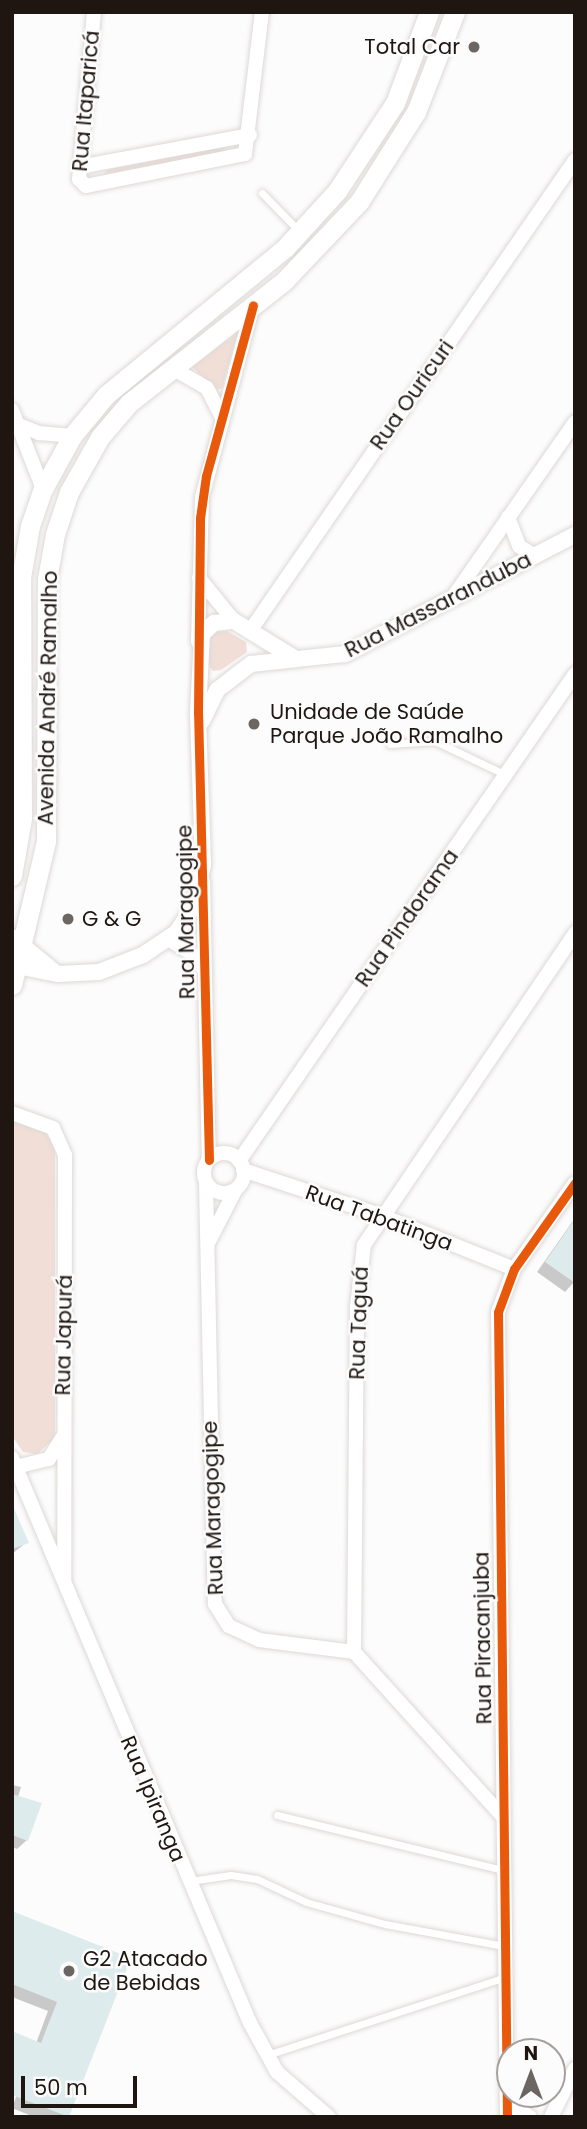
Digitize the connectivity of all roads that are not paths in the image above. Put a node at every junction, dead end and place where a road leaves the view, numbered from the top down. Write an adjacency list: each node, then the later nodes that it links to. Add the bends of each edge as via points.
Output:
1 (94, 12): 7 (street, Rua Itaparicá)
2 (262, 12): 5 (street)
3 (429, 12): 9 (main road, Avenida André Ramalho, via 406,79 383,126 354,170)
4 (455, 12): 10 (main road, Avenida André Ramalho, via 428,88 375,181 324,243)
5 (250, 135): 7 (street); 7 (street, Rua Itaparicá, via 248,151 241,156 86,186 80,183)
6 (575, 160): 27 (street, Rua Ouricuri)
7 (79, 167)
8 (262, 193): 9 (lane)
9 (301, 233): 16 (main road, Avenida André Ramalho, via 119,383)
10 (253, 305): 11 (main road, Avenida André Ramalho); 13 (street)
11 (172, 368): 13 (street, via 207,388); 17 (main road, Avenida André Ramalho, via 129,403)
12 (12, 410): 15 (street)
13 (222, 418): 23 (street, via 202,497)
14 (575, 422): 20 (street)
15 (19, 425): 16 (street, via 38,433); 18 (street)
16 (72, 436): 17 (main road); 18 (main road, Avenida André Ramalho)
17 (87, 457): 19 (main road, Avenida André Ramalho)
18 (43, 489): 19 (main road); 24 (main road, Avenida André Ramalho)
19 (69, 492): 39 (main road, Avenida André Ramalho, via 47,579 49,802)
20 (508, 517): 22 (street, via 519,546); 25 (street)
21 (575, 535): 22 (street, Rua Massaranduba)
22 (535, 556): 25 (street, Rua Massaranduba)
23 (199, 578): 26 (street); 28 (street)
24 (17, 585): 29 (main road, Avenida André Ramalho)
25 (451, 600): 30 (street, Rua Massaranduba, via 345,654)
26 (234, 621): 27 (street); 28 (street, via 214,623)
27 (252, 632): 30 (street); 32 (street, via 256,651)
28 (198, 642): 31 (street)
29 (17, 647): 38 (main road, Avenida André Ramalho)
30 (296, 659): 32 (street, Rua Massaranduba)
31 (198, 664): 34 (street, via 212,677); 35 (street, Rua Maragogipe)
32 (251, 664): 34 (street)
33 (575, 674): 37 (street, Rua Pindorama)
34 (227, 678): 35 (street, Rua Maragogipe, via 210,702)
35 (201, 727): 40 (street, Rua Maragogipe)
36 (390, 744): 37 (lane, via 435,741)
37 (506, 775): 52 (street, Rua Pindorama)
38 (18, 849): 39 (main road); 41 (main road, Avenida André Ramalho)
39 (44, 856): 44 (main road, Avenida André Ramalho)
40 (203, 865): 43 (street, via 194,906); 45 (street, Rua Maragogipe)
41 (12, 876)
42 (575, 933): 56 (street, Rua Taguá)
43 (170, 940): 45 (street, via 191,953); 47 (street, via 121,965)
44 (17, 941): 46 (main road, Avenida André Ramalho); 47 (street)
45 (205, 971): 49 (street, Rua Maragogipe)
46 (14, 972): 47 (street)
47 (58, 974)
48 (12, 1113): 59 (street, Rua Japurá, via 58,1132 65,1156)
49 (207, 1131): 50 (street); 51 (street, Rua Maragogipe)
50 (224, 1153): 51 (street); 52 (street)
51 (209, 1160): 53 (street, via 204,1169)
52 (241, 1166): 55 (street); 56 (street, Rua Tabatinga)
53 (206, 1182): 55 (street, via 216,1191); 57 (street, Rua Maragogipe)
54 (575, 1182): 58 (street, Rua Piracanjuba)
55 (236, 1189): 57 (street, Rua Maragogipe)
56 (380, 1215): 58 (street, Rua Tabatinga); 62 (street, Rua Taguá, via 364,1245 358,1272)
57 (208, 1245): 62 (street, Rua Maragogipe, via 215,1604 229,1626 259,1640)
58 (514, 1269): 64 (street, Rua Piracanjuba, via 498,1312)
59 (63, 1437): 60 (street, via 49,1459); 61 (street, Rua Japurá)
60 (13, 1460): 61 (street, Rua Ipiranga)
61 (64, 1588): 66 (street, Rua Ipiranga)
62 (354, 1652): 64 (street)
63 (277, 1815): 65 (lane)
64 (502, 1816): 65 (street, Rua Piracanjuba)
65 (503, 1870): 67 (street, Rua Piracanjuba)
66 (188, 1882): 67 (lane, via 231,1875 257,1879 306,1902 385,1924); 69 (street, Rua Ipiranga)
67 (504, 1946): 68 (street, Rua Piracanjuba)
68 (505, 1977): 69 (lane); 71 (street, Rua Piracanjuba)
69 (267, 2055): 72 (street, Rua Ipiranga, via 295,2089)
70 (575, 2069): 74 (street)
71 (507, 2110): 73 (street)
72 (329, 2117)
73 (530, 2117)
74 (551, 2117)

